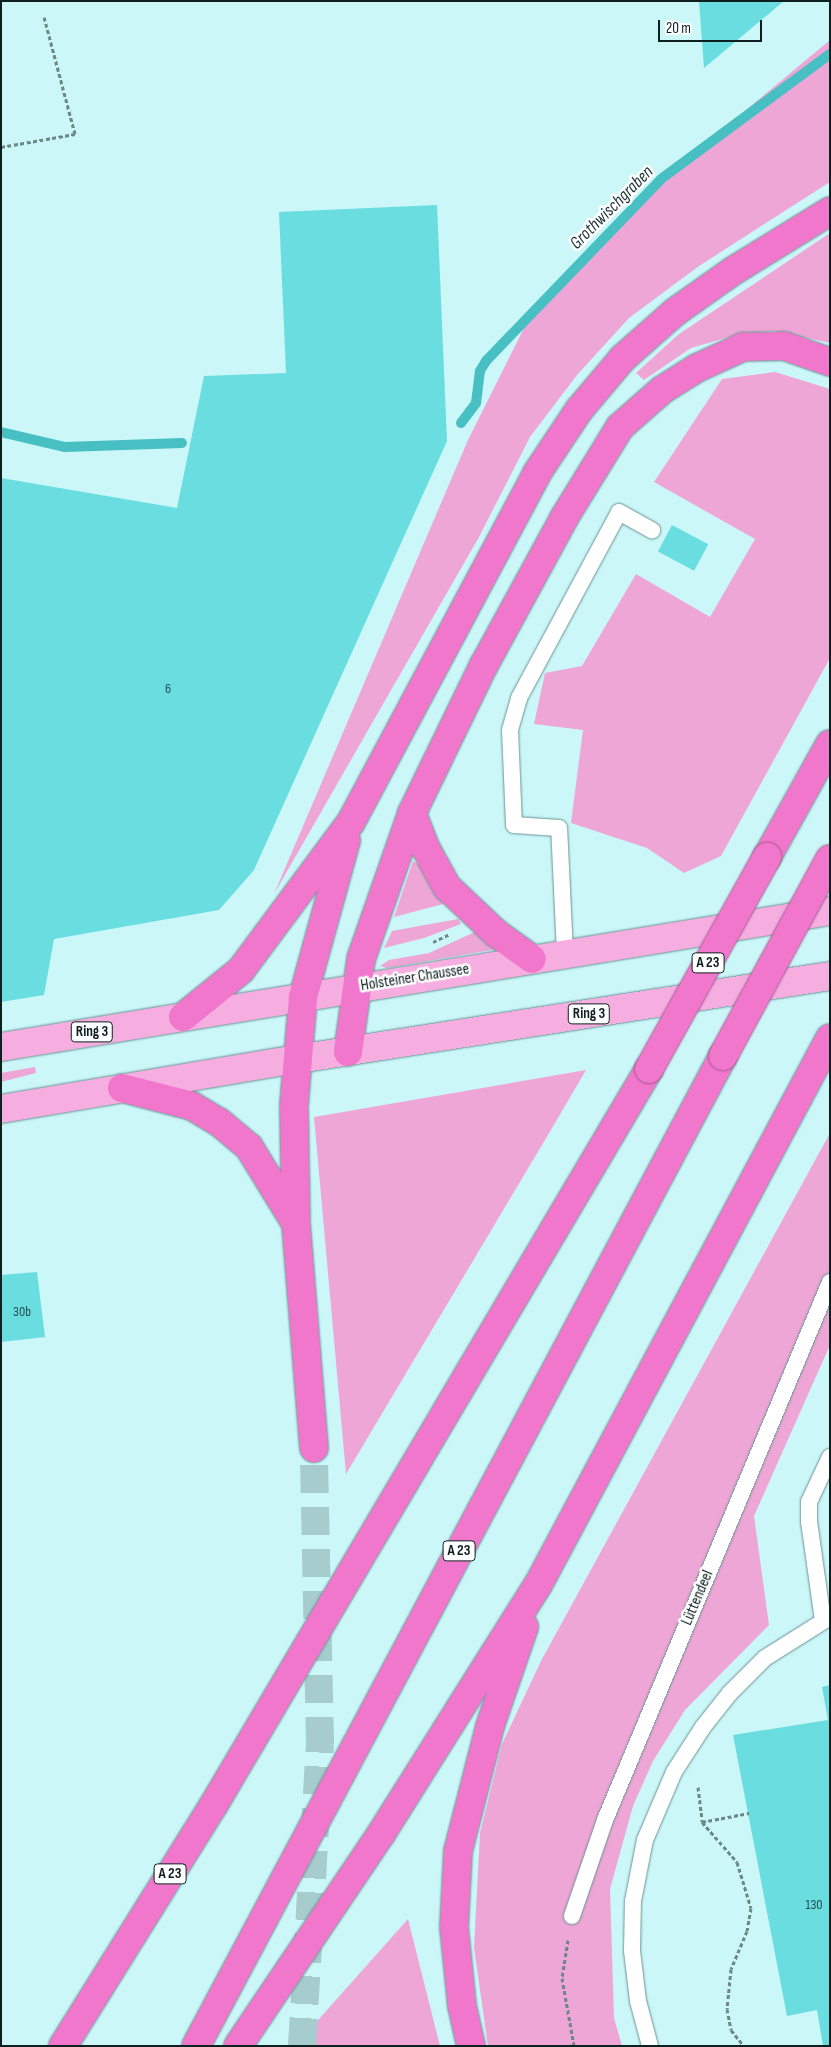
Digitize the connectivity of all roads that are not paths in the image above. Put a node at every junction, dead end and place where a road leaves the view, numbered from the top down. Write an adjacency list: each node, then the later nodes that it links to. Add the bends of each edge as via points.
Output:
1 (830, 211): 6 (highway, via 674,312 623,358 579,410 537,473)
2 (830, 362): 5 (highway, via 784,346 743,347 697,368 662,390 620,427 564,518 489,656)
3 (652, 530): 9 (lane, via 619,512 519,698 510,730 514,825 559,828)
4 (829, 745): 28 (highway, A 23, bridge, via 649,1068 218,1798)
5 (412, 813): 10 (highway, via 425,847 448,888 496,933); 12 (highway, via 370,929)
6 (351, 822): 13 (highway); 14 (highway, via 241,970)
7 (830, 859): 29 (highway, A 23, bridge)
8 (830, 911): 9 (main road, Holsteiner Chaussee / Ring 3)
9 (565, 954): 10 (main road, Holsteiner Chaussee / Ring 3)
10 (532, 959): 12 (main road, Holsteiner Chaussee / Ring 3)
11 (830, 976): 17 (main road, Ring 3)
12 (355, 988): 13 (main road, Holsteiner Chaussee / Ring 3); 17 (highway)
13 (303, 997): 14 (main road, Holsteiner Chaussee / Ring 3); 18 (highway)
14 (183, 1017): 16 (main road, Holsteiner Chaussee / Ring 3)
15 (830, 1038): 25 (highway)
16 (1, 1047)
17 (348, 1052): 18 (main road, Ring 3)
18 (298, 1059): 19 (main road, Ring 3); 21 (highway, via 294,1106)
19 (122, 1088): 20 (main road, Ring 3); 21 (highway, via 192,1106 219,1122 249,1147)
20 (1, 1109)
21 (296, 1224): 23 (highway)
22 (830, 1282): 27 (lane, Lüttendeel, via 605,1820)
23 (314, 1448)
24 (830, 1457): 26 (lane, via 809,1502 809,1522)
25 (538, 1586): 30 (highway, via 381,1834); 31 (highway, via 490,1726 458,1852 454,1927 462,2006)
26 (826, 1619): 32 (lane, via 765,1658 730,1693 674,1772 646,1840 633,1901 632,1951 638,2000)
27 (572, 1916)
28 (63, 2046)
29 (196, 2046)
30 (238, 2046)
31 (471, 2046)
32 (650, 2046)

